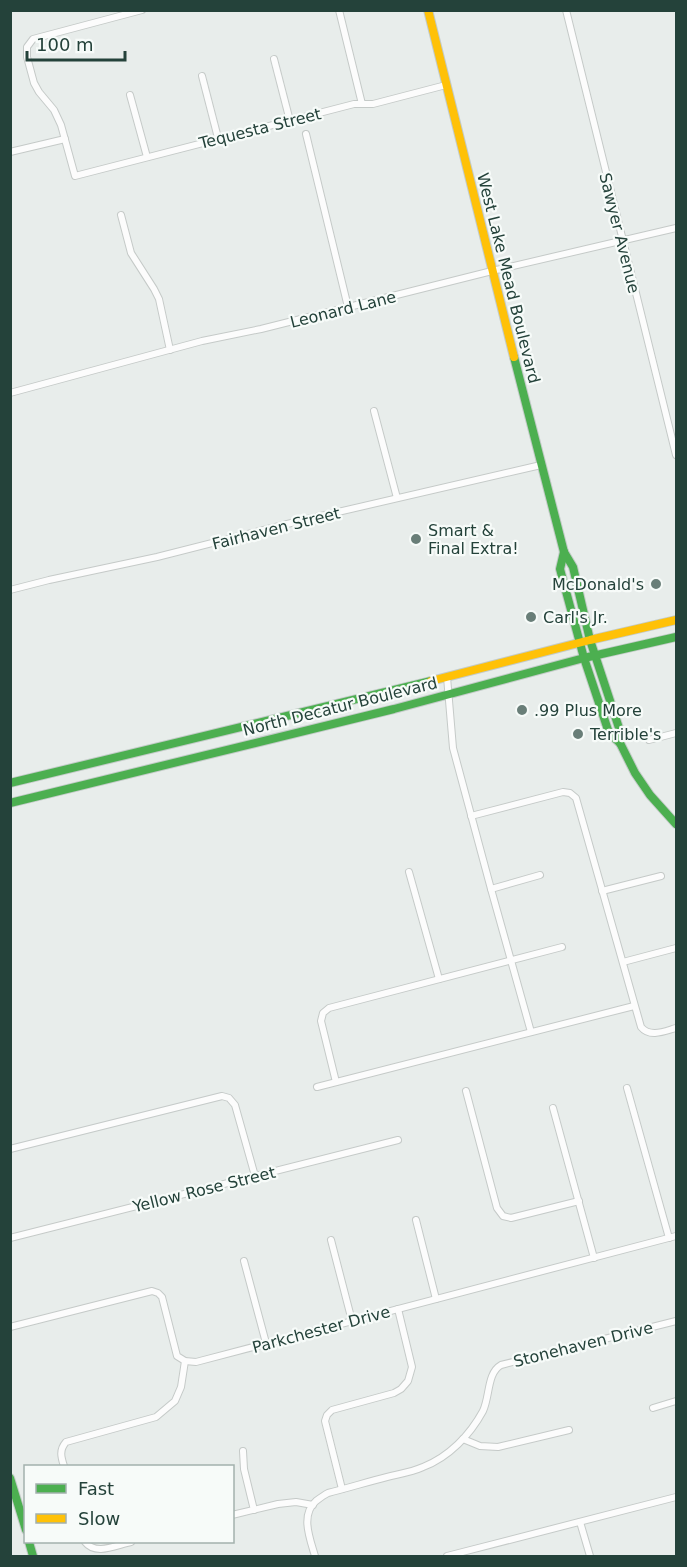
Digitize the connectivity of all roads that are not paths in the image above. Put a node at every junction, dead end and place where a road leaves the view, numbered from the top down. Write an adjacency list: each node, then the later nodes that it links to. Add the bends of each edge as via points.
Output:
1 (110, 10): 6 (street)
2 (142, 10): 6 (street)
3 (339, 10): 11 (street)
4 (428, 10): 9 (main road, West Lake Mead Boulevard)
5 (566, 10): 20 (street, Sawyer Avenue)
6 (112, 18): 15 (street, via 33,39 27,47 34,83 54,110)
7 (274, 59): 12 (street)
8 (202, 76): 14 (street)
9 (446, 85): 11 (street, Tequesta Street); 21 (main road, West Lake Mead Boulevard)
10 (130, 95): 17 (street)
11 (363, 104): 12 (street, Tequesta Street)
12 (290, 121): 14 (street, Tequesta Street)
13 (306, 134): 22 (street)
14 (218, 138): 17 (street, Tequesta Street)
15 (65, 139): 16 (street); 17 (street, Tequesta Street, via 75,176)
16 (10, 152)
17 (147, 157)
18 (121, 215): 23 (street, via 131,253 159,299)
19 (676, 228): 20 (street, Leonard Lane)
20 (622, 241): 21 (street, Leonard Lane); 26 (street, Sawyer Avenue)
21 (492, 271): 22 (street, Leonard Lane); 27 (main road, West Lake Mead Boulevard)
22 (348, 307): 23 (street, Leonard Lane)
23 (170, 350): 24 (street, Leonard Lane)
24 (10, 393)
25 (374, 411): 28 (street)
26 (676, 455)
27 (541, 465): 28 (street, Fairhaven Street); 29 (main road, West Lake Mead Boulevard)
28 (397, 498): 30 (street, Fairhaven Street)
29 (564, 552): 33 (main road, West Lake Mead Boulevard, via 573,567); 34 (main road, West Lake Mead Boulevard, via 560,569)
30 (10, 590)
31 (676, 620): 33 (main road, North Decatur Boulevard)
32 (676, 637): 35 (main road, North Decatur Boulevard)
33 (590, 640): 34 (main road, North Decatur Boulevard); 35 (main road, West Lake Mead Boulevard)
34 (579, 642): 36 (main road, West Lake Mead Boulevard); 37 (main road, North Decatur Boulevard)
35 (595, 656): 36 (main road, North Decatur Boulevard); 43 (main road, West Lake Mead Boulevard, via 620,731)
36 (584, 658): 38 (main road, North Decatur Boulevard); 43 (main road, West Lake Mead Boulevard, via 609,733)
37 (447, 677): 38 (street); 39 (main road, North Decatur Boulevard)
38 (448, 694): 40 (main road, North Decatur Boulevard); 48 (street, via 453,748)
39 (302, 712): 40 (main road); 44 (main road, North Decatur Boulevard)
40 (307, 731): 45 (main road, North Decatur Boulevard)
41 (676, 733): 42 (street)
42 (649, 740)
43 (620, 743): 49 (main road, West Lake Mead Boulevard, via 650,795)
44 (153, 749): 45 (main road); 46 (main road, North Decatur Boulevard)
45 (158, 766): 47 (main road, North Decatur Boulevard)
46 (10, 783)
47 (10, 803)
48 (471, 816): 53 (street); 54 (street, via 563,792 570,794 576,798)
49 (676, 824)
50 (410, 873): 59 (street)
51 (540, 875): 53 (street)
52 (661, 876): 54 (street)
53 (491, 889): 57 (street)
54 (602, 891): 58 (street)
55 (562, 947): 57 (street)
56 (676, 948): 58 (street)
57 (511, 961): 59 (street); 62 (street)
58 (623, 962): 60 (street)
59 (439, 979): 63 (street, via 329,1008 323,1013 321,1021)
60 (634, 1006): 61 (street, via 645,1032); 62 (street)
61 (676, 1028)
62 (531, 1032): 63 (street)
63 (336, 1082): 64 (street)
64 (316, 1087)
65 (627, 1088): 73 (street)
66 (466, 1091): 71 (street, via 496,1208 503,1216 511,1218)
67 (553, 1108): 71 (street)
68 (398, 1140): 70 (street, Yellow Rose Street)
69 (10, 1149): 70 (street, via 222,1096 235,1105)
70 (255, 1176): 74 (street, Yellow Rose Street)
71 (579, 1201): 76 (street)
72 (416, 1220): 78 (street)
73 (673, 1237): 76 (street, Parkchester Drive)
74 (10, 1238)
75 (331, 1240): 80 (street)
76 (594, 1258): 78 (street, Parkchester Drive)
77 (244, 1261): 83 (street)
78 (436, 1299): 79 (street, Parkchester Drive)
79 (398, 1309): 80 (street, Parkchester Drive); 92 (street, via 412,1366 408,1381 394,1393 332,1410 325,1421)
80 (352, 1321): 83 (street, Parkchester Drive)
81 (676, 1321): 88 (street, Stonehaven Drive, via 501,1365 492,1374 483,1409)
82 (10, 1327): 84 (street, via 152,1291 162,1297 177,1356)
83 (266, 1343): 84 (street, Parkchester Drive, via 196,1362)
84 (185, 1361): 90 (street, via 175,1401 156,1417 66,1442 61,1447)
85 (676, 1401): 86 (street)
86 (653, 1408)
87 (568, 1430): 88 (street, via 498,1447 480,1446)
88 (463, 1439): 92 (street, Stonehaven Drive, via 446,1455 423,1467)
89 (243, 1451): 97 (street)
90 (64, 1465)
91 (10, 1478): 94 (main road)
92 (342, 1489): 95 (street, Stonehaven Drive, via 328,1493)
93 (676, 1497): 99 (street)
94 (21, 1501): 96 (main road)
95 (312, 1505): 97 (street, via 296,1502); 102 (street, via 307,1519)
96 (23, 1510)
97 (254, 1510): 98 (street)
98 (234, 1515)
99 (580, 1522): 103 (street); 104 (street)
100 (86, 1543): 101 (street, via 99,1550)
101 (127, 1543)
102 (315, 1557)
103 (447, 1557)
104 (590, 1557)

